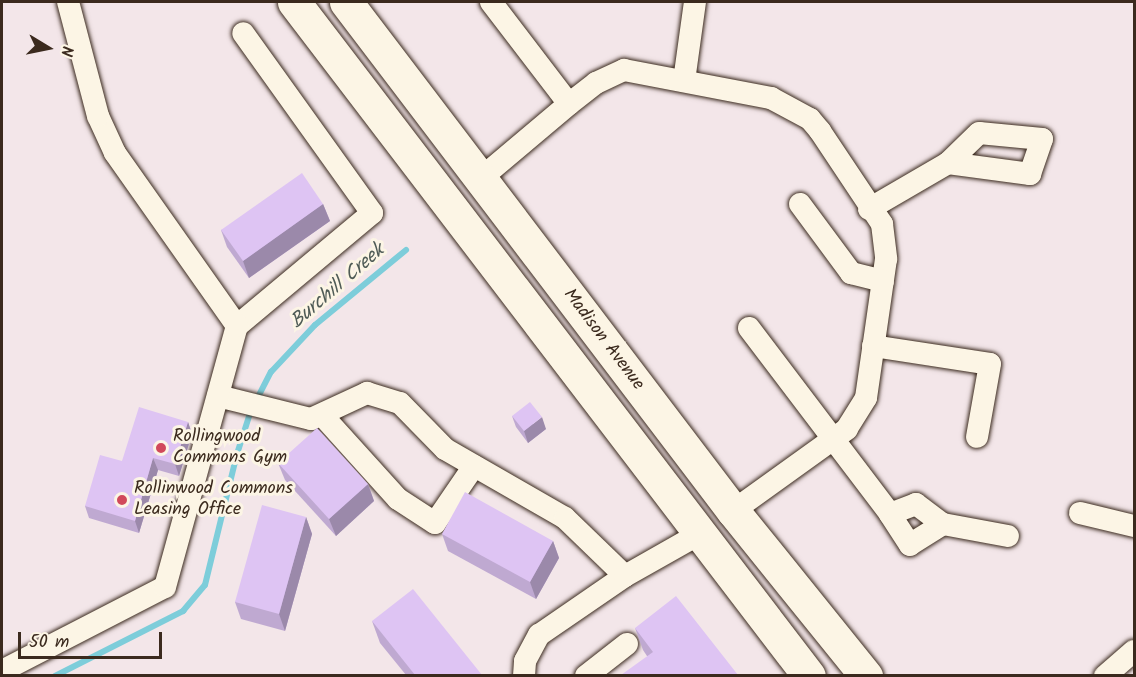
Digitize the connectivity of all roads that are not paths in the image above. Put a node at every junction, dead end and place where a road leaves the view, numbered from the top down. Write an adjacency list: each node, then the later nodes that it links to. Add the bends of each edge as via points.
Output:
1 (68, 2): 14 (street, via 98,116 115,153)
2 (294, 2): 27 (main road)
3 (346, 2): 10 (main road, Madison Avenue)
4 (491, 2): 8 (street)
5 (695, 2): 7 (street)
6 (243, 33): 14 (street, via 372,213)
7 (684, 81): 8 (street, via 624,70 596,83); 12 (street, via 771,98 810,120)
8 (569, 104): 10 (street)
9 (948, 163): 12 (street)
10 (480, 179): 22 (main road, Madison Avenue)
11 (800, 204): 13 (street, via 850,273)
12 (869, 209): 13 (street, via 882,224 886,260)
13 (883, 281): 16 (street)
14 (237, 326): 17 (street)
15 (748, 328): 20 (street)
16 (873, 346): 19 (street, via 990,364); 20 (street, via 866,398 858,415)
17 (228, 398): 18 (street, via 311,419); 32 (street, via 165,587)
18 (322, 415): 21 (street, via 354,396 380,395 400,403 445,449); 21 (street, via 398,499 435,523)
19 (977, 437)
20 (832, 440): 22 (street); 24 (street)
21 (474, 466): 29 (street, via 565,518)
22 (733, 511): 36 (main road, Madison Avenue)
23 (1080, 513): 26 (street)
24 (890, 514): 25 (street, via 916,504); 25 (street, via 910,546)
25 (943, 524): 28 (street)
26 (1134, 526)
27 (701, 533): 29 (street); 35 (main road)
28 (1008, 536)
29 (625, 576): 33 (street, via 539,635 525,661)
30 (627, 644): 34 (street)
31 (1134, 651): 37 (street)
32 (2, 671)
33 (524, 675)
34 (586, 675)
35 (809, 675)
36 (866, 675)
37 (1105, 675)

